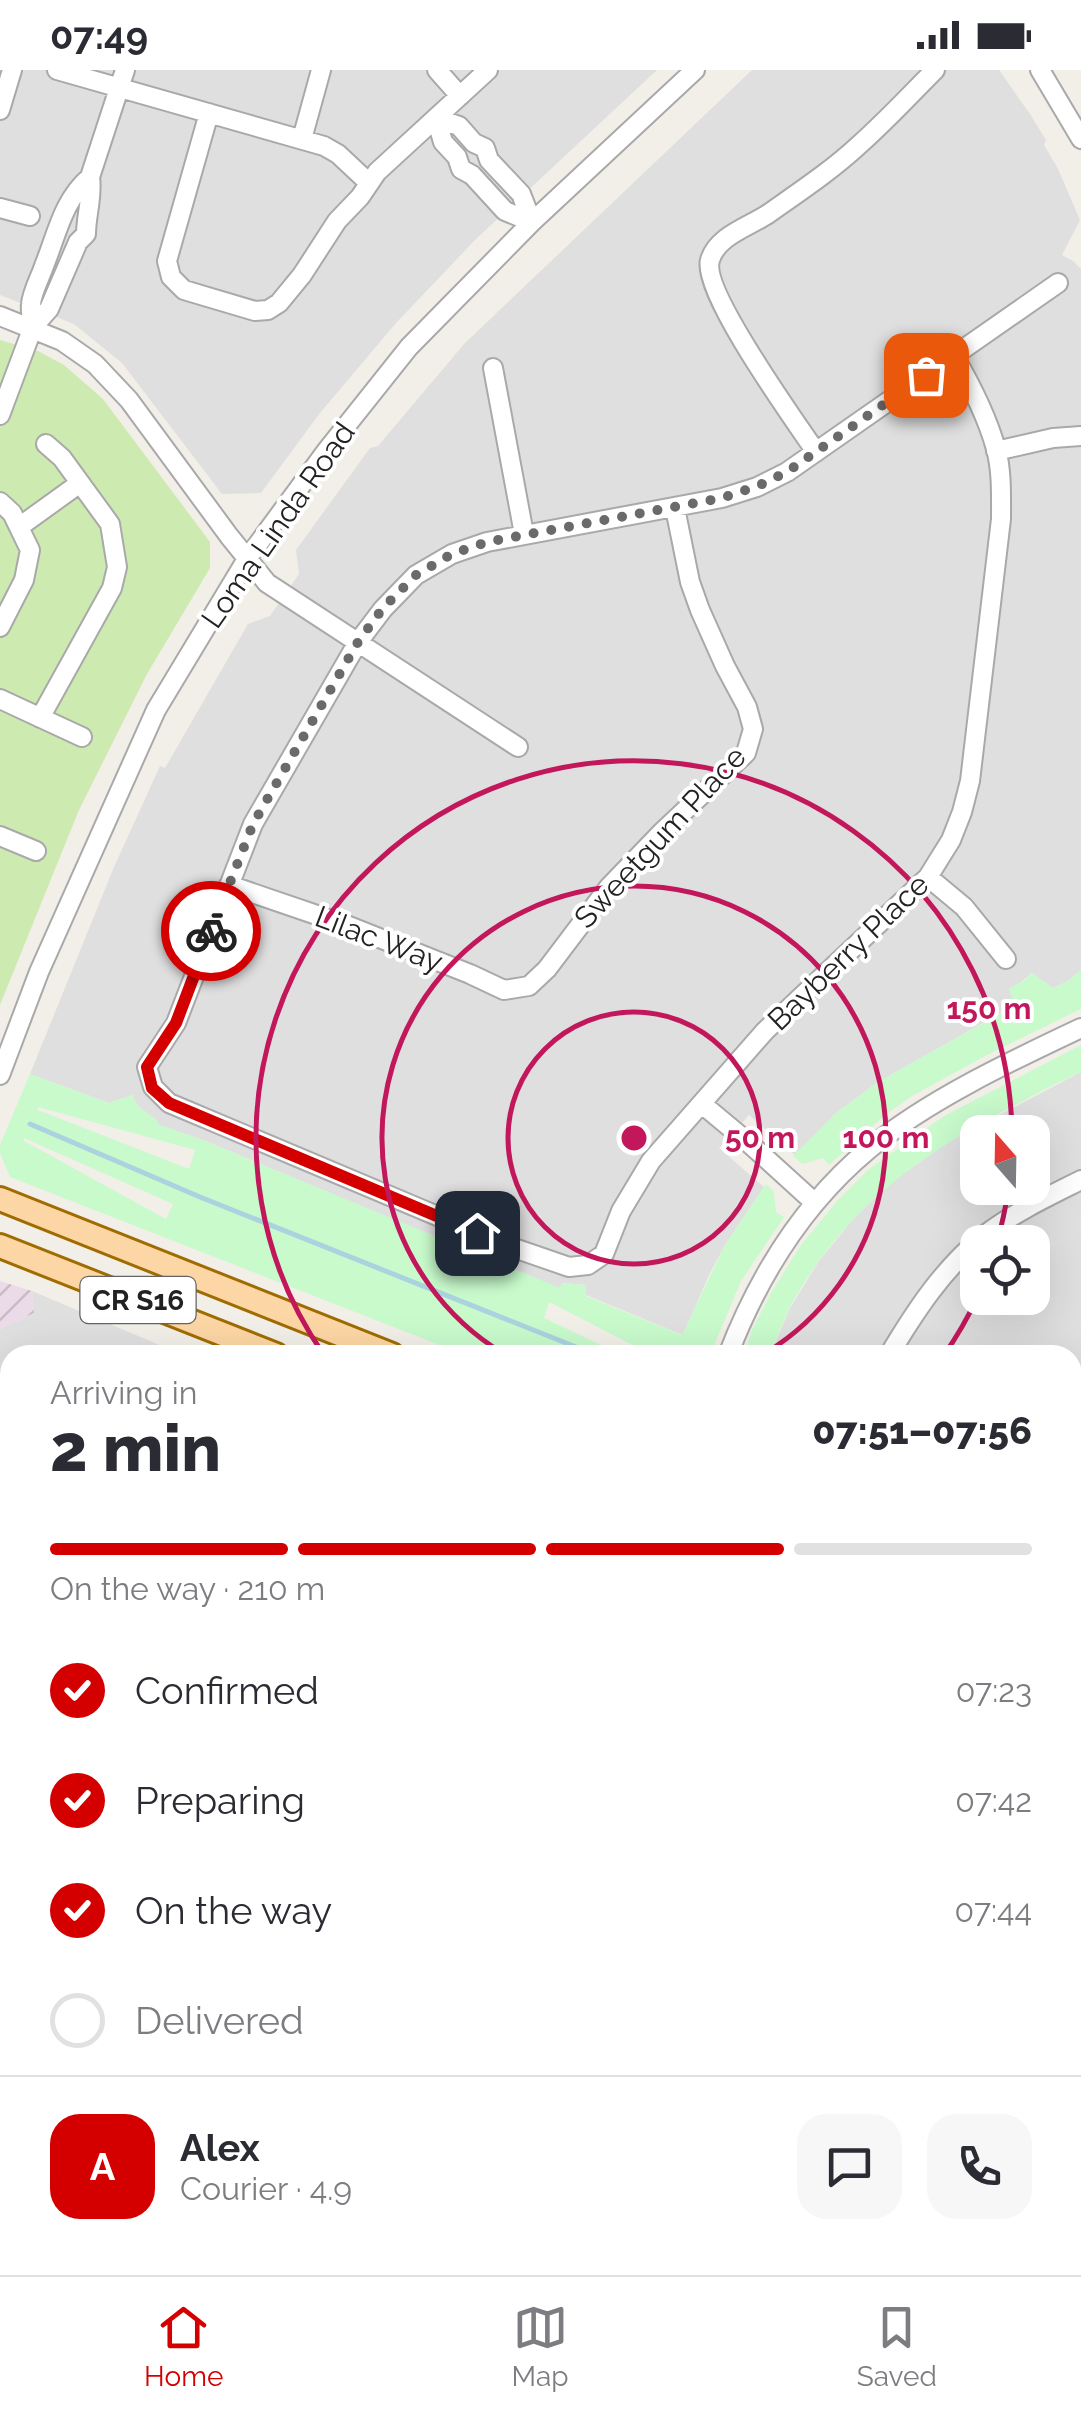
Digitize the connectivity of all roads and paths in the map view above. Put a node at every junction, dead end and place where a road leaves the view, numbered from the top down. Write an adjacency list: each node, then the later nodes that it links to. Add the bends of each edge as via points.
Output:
1 (12, 70): 11 (street)
2 (57, 70): 9 (street)
3 (320, 70): 15 (street)
4 (437, 70): 10 (street)
5 (488, 70): 10 (street)
6 (695, 70): 20 (street, Loma Linda Road)
7 (936, 70): 31 (street, via 858,146 720,242 708,262 744,344)
8 (1040, 70): 14 (street)
9 (123, 79): 12 (street); 16 (street)
10 (460, 96): 13 (street)
11 (0, 110)
12 (209, 113): 15 (street); 17 (street, via 167,261 184,290 268,310)
13 (436, 118): 17 (street); 20 (street, via 459,126 485,148 521,194); 20 (street, via 460,169 505,211)
14 (1081, 139)
15 (302, 140): 17 (street, via 331,148)
16 (90, 177): 23 (street, via 57,224 31,303); 23 (street, via 86,234 49,310)
17 (369, 184)
18 (0, 208): 19 (street)
19 (30, 216)
20 (532, 222): 37 (street, Loma Linda Road, via 409,347)
21 (1058, 283): 24 (street)
22 (0, 316): 23 (street)
23 (32, 328): 26 (street); 37 (street, via 95,364 129,400)
24 (954, 356): 30 (street, Bayberry Place); 31 (street)
25 (493, 368): 36 (street)
26 (9, 369): 27 (street)
27 (0, 415)
28 (1081, 436): 30 (street)
29 (46, 444): 32 (street)
30 (996, 451): 46 (street, Bayberry Place, via 1001,519 970,781 951,840)
31 (816, 452): 34 (street, via 758,486)
32 (80, 483): 35 (street); 41 (street, via 110,524 117,567 112,588)
33 (0, 502): 35 (street)
34 (675, 508): 36 (street); 49 (street, Sweetgum Place, via 700,610 748,707 753,729 746,753 608,887)
35 (19, 527): 38 (street, via 30,550 24,580)
36 (524, 534): 39 (street, via 452,554 416,575)
37 (247, 560): 39 (street, via 267,583); 51 (street, Loma Linda Road, via 156,710)
38 (0, 627)
39 (358, 642): 43 (street); 47 (street, via 253,824)
40 (0, 700): 41 (street)
41 (40, 718): 42 (street)
42 (82, 738)
43 (518, 747)
44 (0, 836): 45 (street)
45 (36, 851)
46 (928, 877): 48 (street, via 964,907); 52 (street, Bayberry Place, via 765,1031)
47 (229, 886): 49 (street, Lilac Way, via 349,926 504,990); 52 (street, Bayberry Place, via 176,1023 147,1067 152,1088 169,1103 568,1268 588,1266 604,1254 651,1161)
48 (1006, 959)
49 (528, 986)
50 (1081, 1028): 55 (street, via 918,1114 870,1147)
51 (0, 1075)
52 (702, 1104): 55 (street)
53 (1081, 1180): 60 (street, via 1012,1217 963,1254)
54 (0, 1199): 58 (main road, CR S16)
55 (815, 1204): 59 (street, via 768,1270)
56 (0, 1246): 57 (main road, CR S16)
57 (251, 1345)
58 (367, 1345)
59 (732, 1345)
60 (896, 1345)

